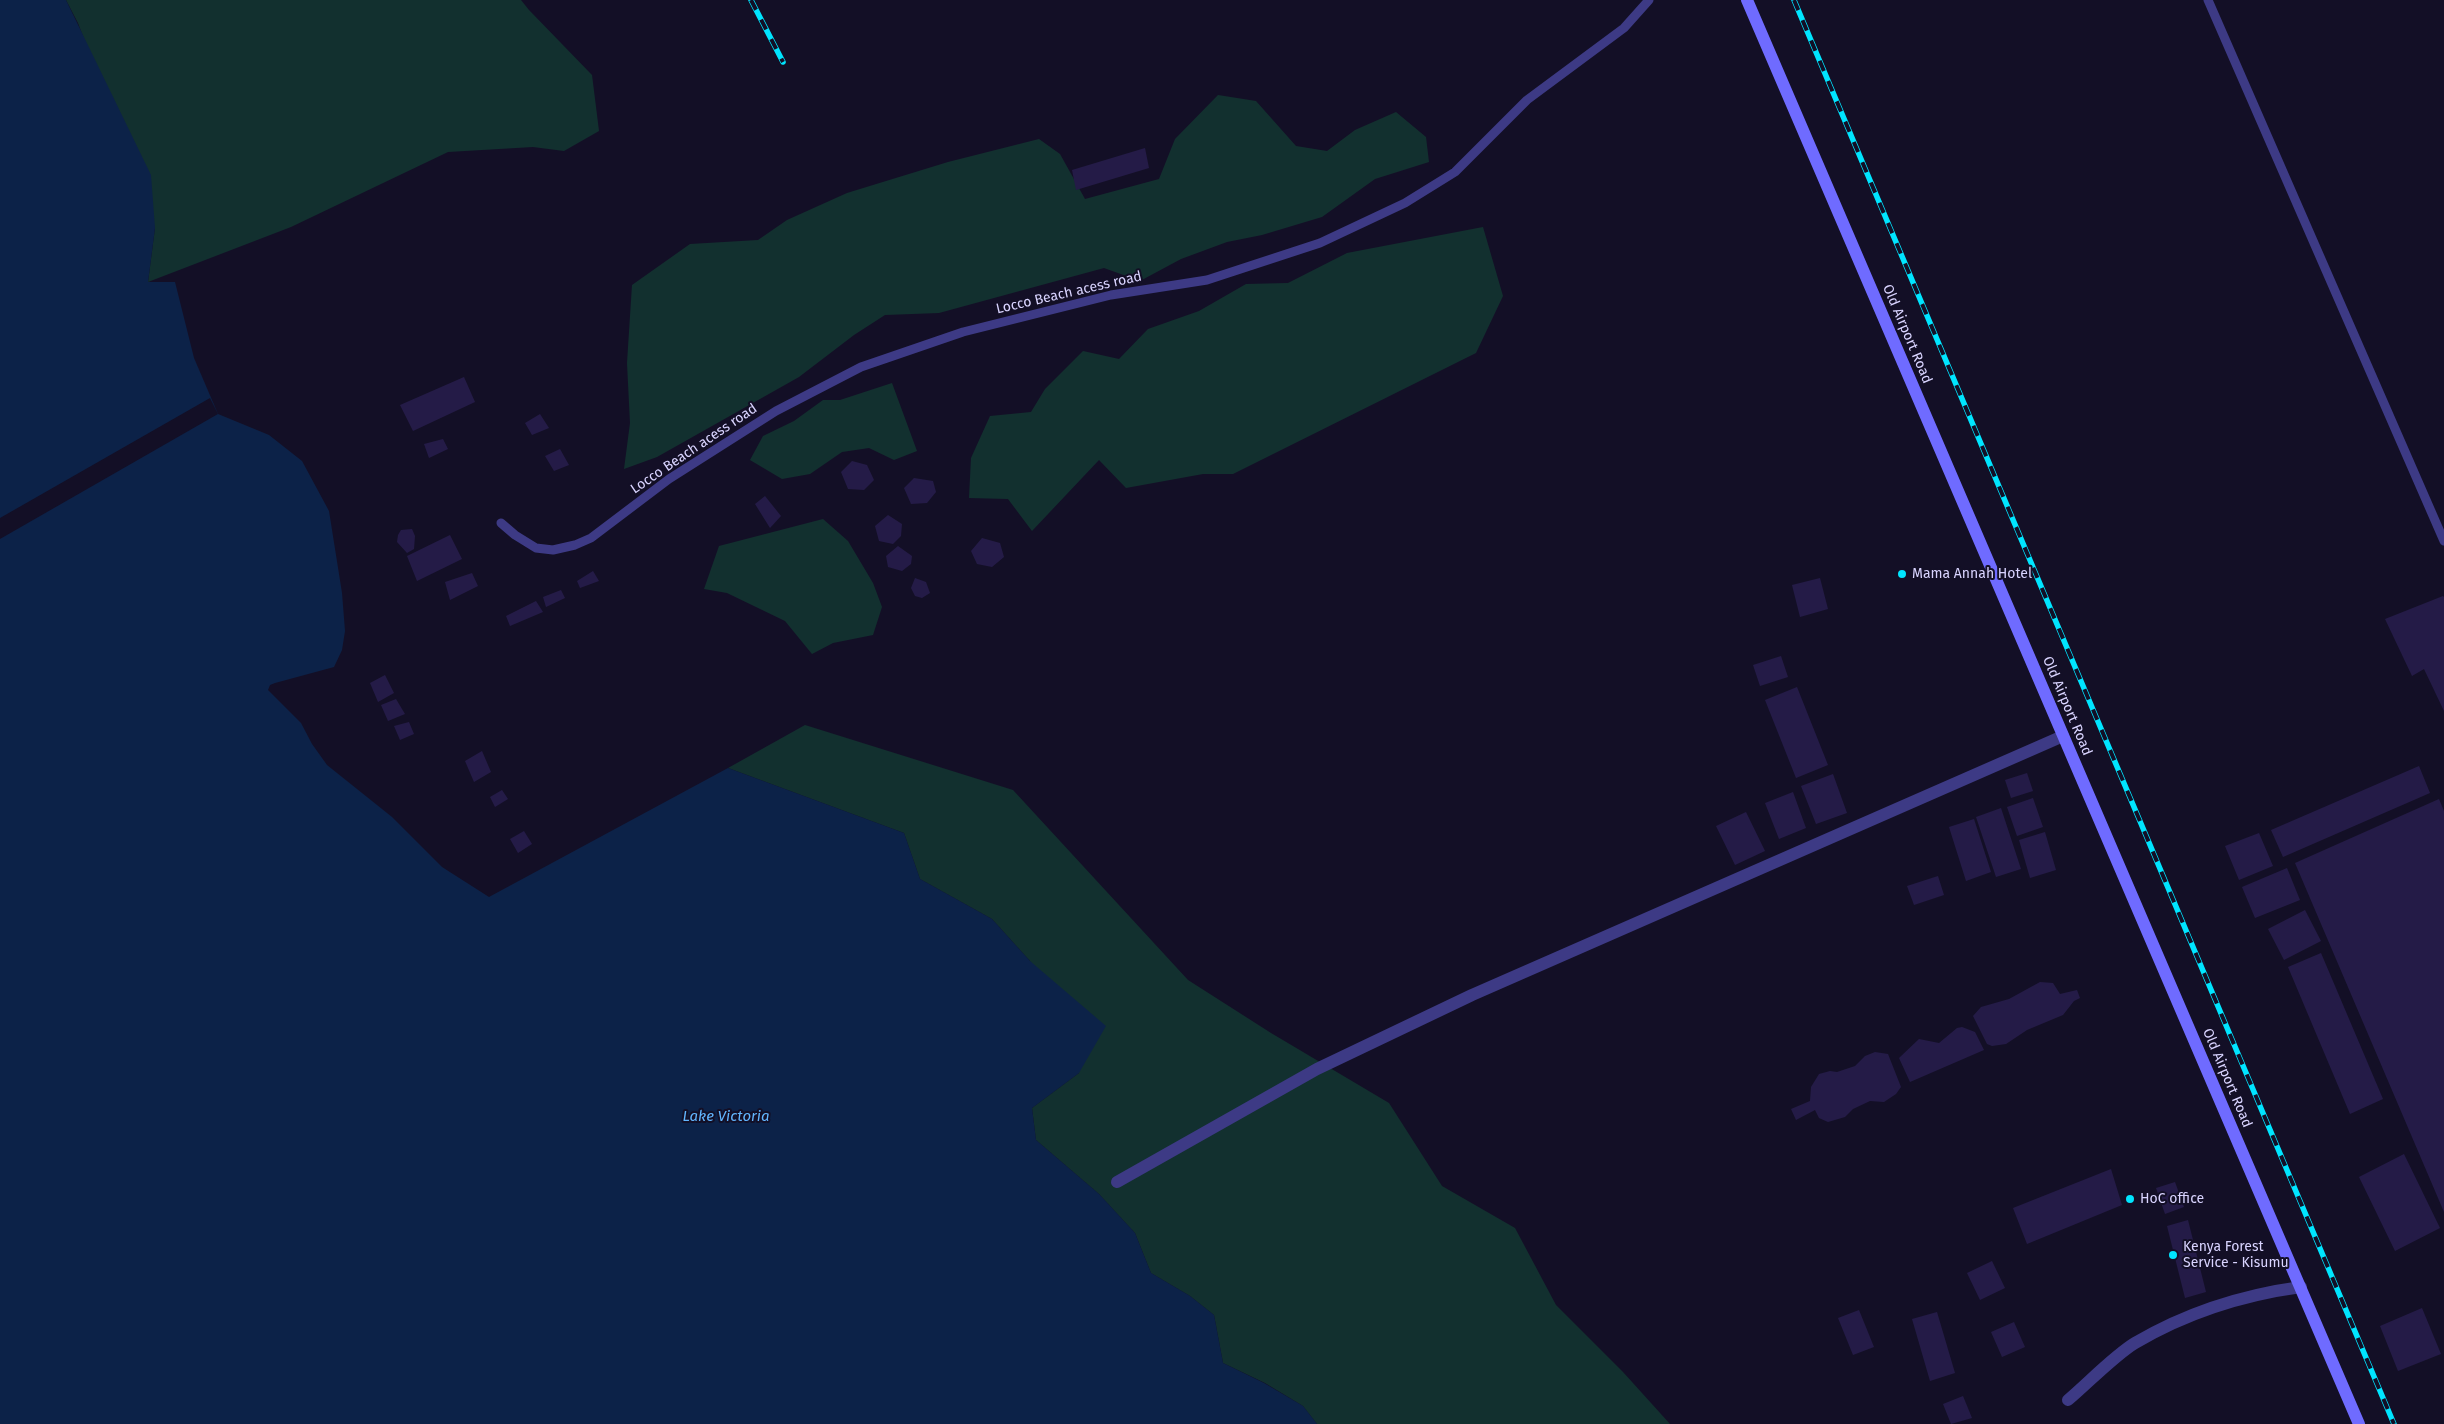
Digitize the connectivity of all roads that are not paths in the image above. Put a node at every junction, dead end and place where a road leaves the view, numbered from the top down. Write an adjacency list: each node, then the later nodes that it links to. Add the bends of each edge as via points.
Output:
1 (1650, 0): 4 (lane, Locco Beach acess road, via 1624,28 1527,100 1455,172 1405,203 1320,243 1207,280 1111,295 964,332 862,367 768,417 669,479 591,538 575,545 553,550 536,548)
2 (1747, 0): 6 (main road, Old Airport Road)
3 (2208, 0): 5 (lane)
4 (501, 523)
5 (2444, 542)
6 (2064, 736): 7 (street, via 1472,995 1317,1068); 8 (main road, Old Airport Road)
7 (1117, 1182)
8 (2301, 1287): 9 (street, via 2262,1292 2185,1318 2134,1344); 10 (main road, Old Airport Road)
9 (2068, 1400)
10 (2360, 1424)

